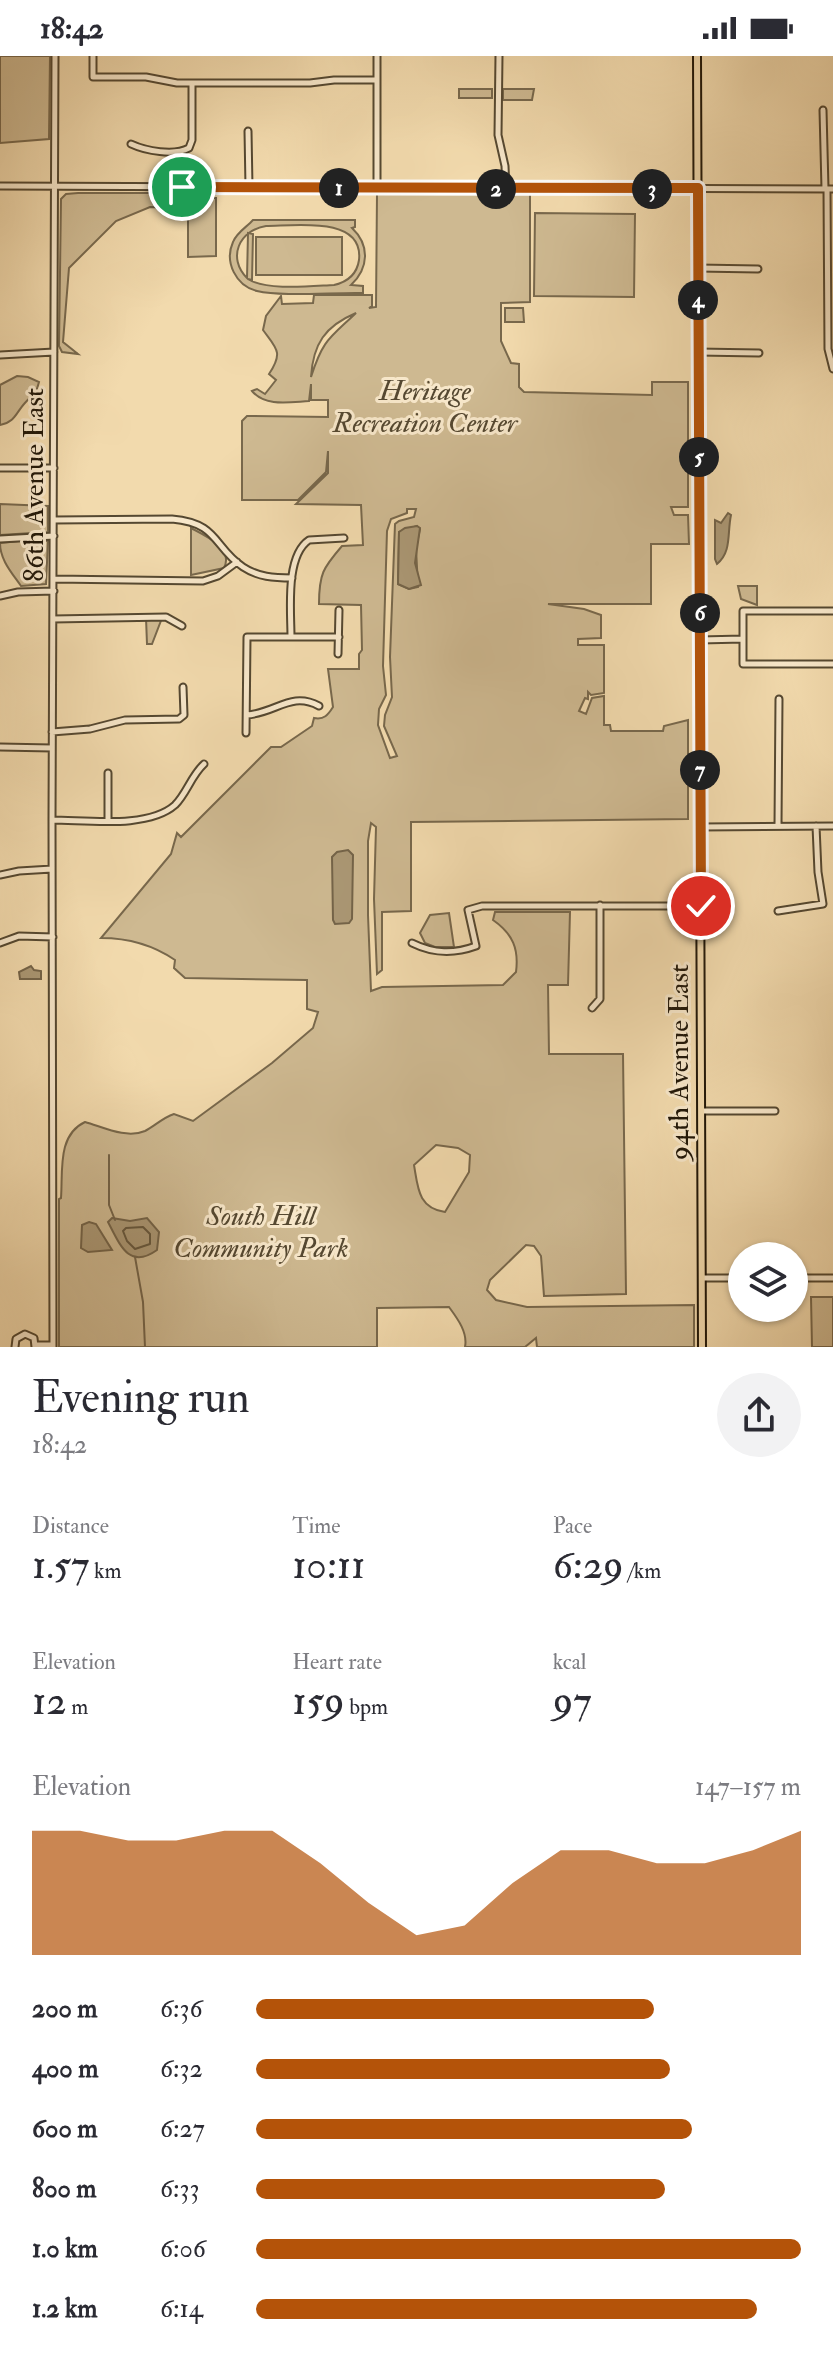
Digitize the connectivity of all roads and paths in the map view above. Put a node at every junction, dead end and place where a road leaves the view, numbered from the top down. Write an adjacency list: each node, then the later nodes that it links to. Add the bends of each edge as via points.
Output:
1 (55, 56): 12 (street, 86th Avenue East)
2 (93, 56): 7 (street, via 93,77)
3 (377, 56): 6 (street)
4 (499, 56): 16 (street, via 498,135)
5 (697, 56): 15 (main road, 94th Avenue East)
6 (377, 80): 7 (street); 14 (street)
7 (192, 83): 10 (street, via 189,148 152,150)
8 (823, 110): 17 (street)
9 (248, 131): 13 (street)
10 (131, 144)
11 (0, 186): 12 (street)
12 (54, 186): 13 (street); 20 (street, 86th Avenue East)
13 (249, 187): 14 (street)
14 (377, 188): 16 (street)
15 (698, 188): 16 (street); 17 (street); 18 (main road, 94th Avenue East)
16 (506, 189)
17 (828, 189): 24 (street, via 828,350)
18 (698, 268): 19 (street); 21 (main road, 94th Avenue East)
19 (758, 269)
20 (54, 352): 23 (street); 26 (street, 86th Avenue East)
21 (698, 352): 22 (street); 43 (main road, 94th Avenue East)
22 (759, 353)
23 (0, 355)
24 (833, 369)
25 (0, 468): 26 (street)
26 (54, 468): 27 (street, 86th Avenue East)
27 (54, 520): 28 (street, 86th Avenue East); 31 (street, via 189,522 210,532)
28 (54, 536): 30 (street); 33 (street, 86th Avenue East)
29 (344, 538): 32 (street, via 305,542)
30 (0, 539)
31 (237, 562): 32 (street, via 257,574); 33 (street, via 203,581)
32 (292, 578): 40 (street)
33 (54, 579): 34 (street, 86th Avenue East)
34 (54, 591): 35 (street); 38 (street, 86th Avenue East)
35 (0, 596)
36 (339, 610): 41 (street)
37 (833, 611): 42 (street, via 743,611)
38 (53, 619): 39 (street, via 166,617); 50 (street, 86th Avenue East)
39 (182, 626)
40 (291, 637): 41 (street); 49 (street, via 247,637)
41 (339, 637): 44 (street)
42 (743, 639): 43 (street); 45 (street, via 743,664)
43 (700, 640): 61 (main road, 94th Avenue East)
44 (338, 654)
45 (833, 664)
46 (183, 687): 50 (street, via 184,715 177,719 119,721)
47 (779, 699): 58 (street)
48 (319, 706): 49 (street, via 302,700)
49 (247, 715): 51 (street)
50 (52, 732): 53 (street, 86th Avenue East)
51 (246, 733)
52 (0, 747): 53 (street)
53 (52, 748): 56 (street, 86th Avenue East)
54 (204, 764): 57 (street, via 166,811 143,820)
55 (108, 773): 57 (street)
56 (52, 820): 57 (street); 62 (street, 86th Avenue East)
57 (108, 820)
58 (778, 826): 59 (street); 61 (street)
59 (816, 826): 60 (street); 66 (street, via 823,904)
60 (833, 826)
61 (701, 827): 65 (main road, 94th Avenue East)
62 (52, 869): 63 (street); 67 (street, 86th Avenue East)
63 (0, 875)
64 (600, 905): 65 (street); 69 (street, via 482,906 468,910 476,946 447,952); 70 (street, via 600,999)
65 (701, 906): 71 (main road, 94th Avenue East)
66 (778, 911)
67 (53, 937): 68 (street, via 19,936); 78 (street, 86th Avenue East)
68 (0, 943)
69 (412, 943)
70 (592, 1008)
71 (702, 1111): 72 (street); 73 (main road, 94th Avenue East)
72 (775, 1111)
73 (702, 1278): 74 (street); 80 (main road, 94th Avenue East)
74 (728, 1278)
75 (808, 1278): 76 (street)
76 (833, 1278)
77 (36, 1346): 78 (street); 79 (street, via 25,1334 16,1339)
78 (53, 1346)
79 (15, 1347)
80 (702, 1347)

